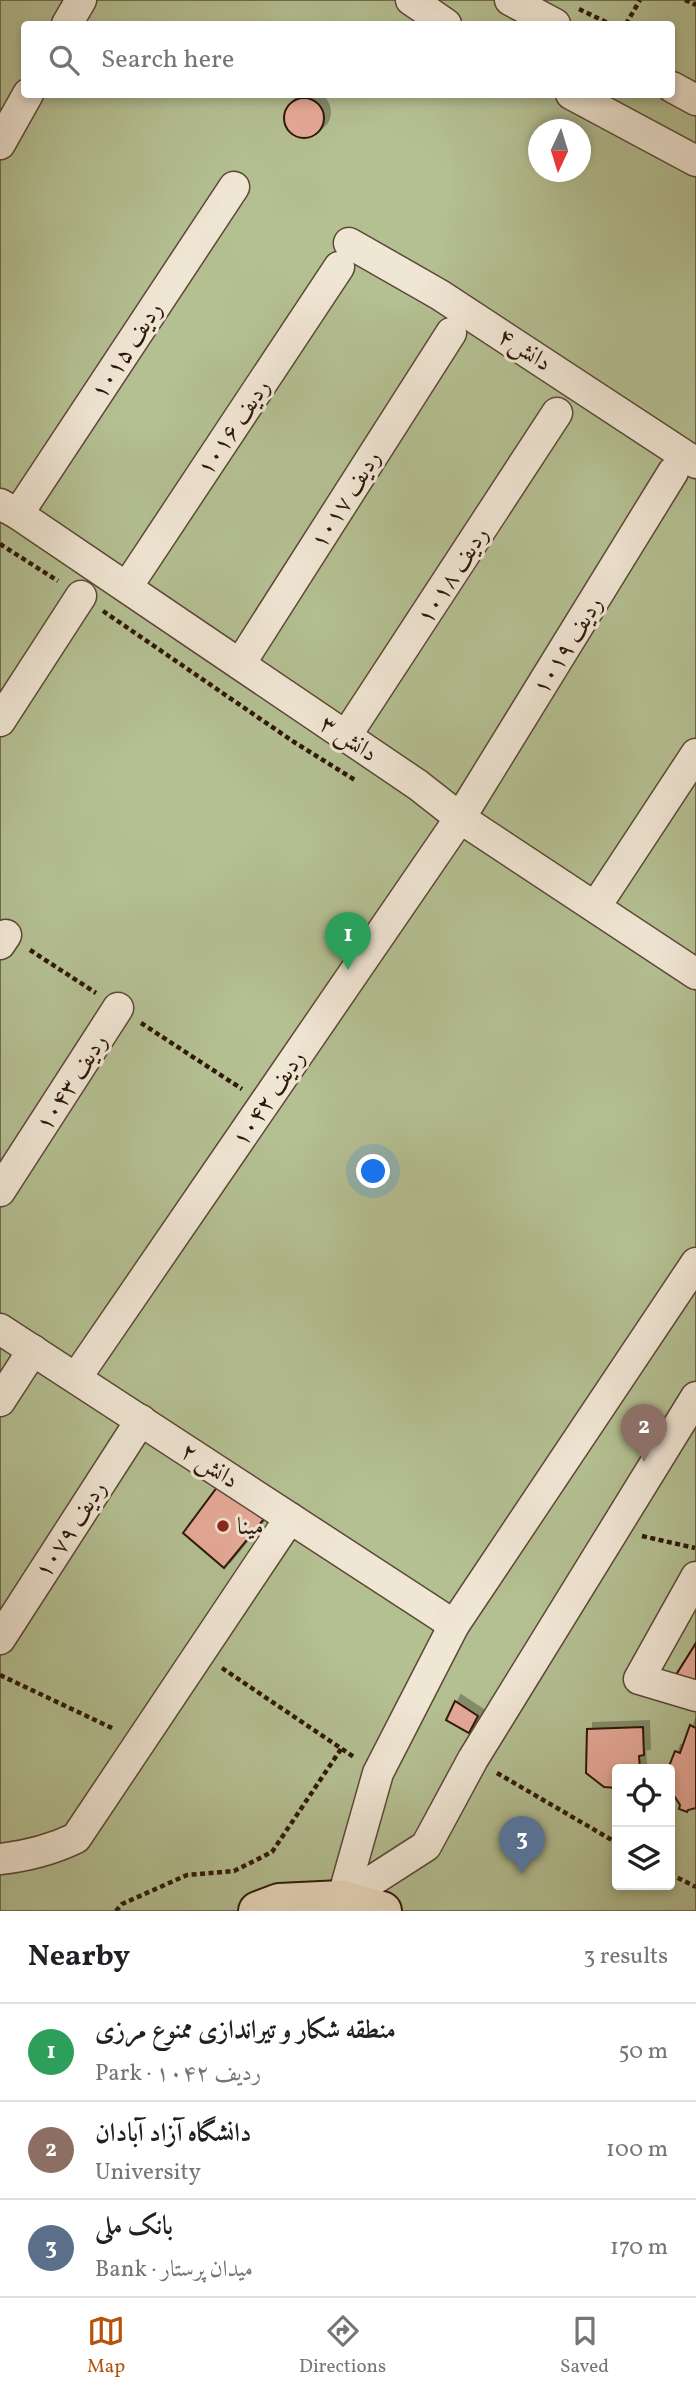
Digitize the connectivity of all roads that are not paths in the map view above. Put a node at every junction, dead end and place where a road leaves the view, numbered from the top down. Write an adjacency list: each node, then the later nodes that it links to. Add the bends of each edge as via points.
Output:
1 (81, 0): 5 (street)
2 (411, 0): 6 (street)
3 (510, 0): 4 (street)
4 (562, 14)
5 (69, 21)
6 (442, 21)
7 (675, 89): 10 (street)
8 (26, 98): 11 (street)
9 (578, 98): 12 (street)
10 (696, 100)
11 (0, 144)
12 (696, 161)
13 (234, 187): 18 (street, ردیف ۱۰۱۵)
14 (344, 255): 17 (street, دانش۴, via 440,295); 19 (street, ردیف ۱۰۱۶)
15 (451, 333): 21 (street, ردیف ۱۰۱۷)
16 (557, 413): 23 (street, ردیف ۱۰۱۸)
17 (685, 467): 25 (street, ردیف ۱۰۱۹)
18 (9, 509): 19 (street, دانش ۳)
19 (127, 587): 21 (street, دانش ۳)
20 (81, 596): 22 (street)
21 (240, 664): 23 (street, دانش ۳)
22 (0, 721)
23 (346, 736): 25 (street, دانش ۳)
24 (696, 754): 26 (street)
25 (460, 818): 26 (street, دانش ۳); 33 (street, ردیف ۱۰۴۲)
26 (596, 906): 27 (street, دانش ۳)
27 (696, 974)
28 (118, 1008): 29 (street, ردیف ۱۰۴۳)
29 (0, 1191)
30 (696, 1263): 39 (street)
31 (0, 1329): 32 (street, دانش ۲)
32 (33, 1350): 33 (street, دانش ۲); 35 (street)
33 (76, 1378): 36 (street, دانش ۲)
34 (696, 1397): 43 (street, via 473,1759 426,1846)
35 (0, 1401)
36 (141, 1420): 37 (street, دانش ۲); 40 (street, ردیف ۱۰۷۹)
37 (290, 1518): 39 (street, دانش ۲); 42 (street, via 76,1838 51,1850)
38 (696, 1577): 41 (street, via 639,1679)
39 (454, 1625): 43 (street, via 378,1773)
40 (0, 1639)
41 (696, 1696)
42 (0, 1859)
43 (342, 1900): 44 (main road, via 279,1903); 45 (main road)
44 (258, 1911)
45 (382, 1911)

